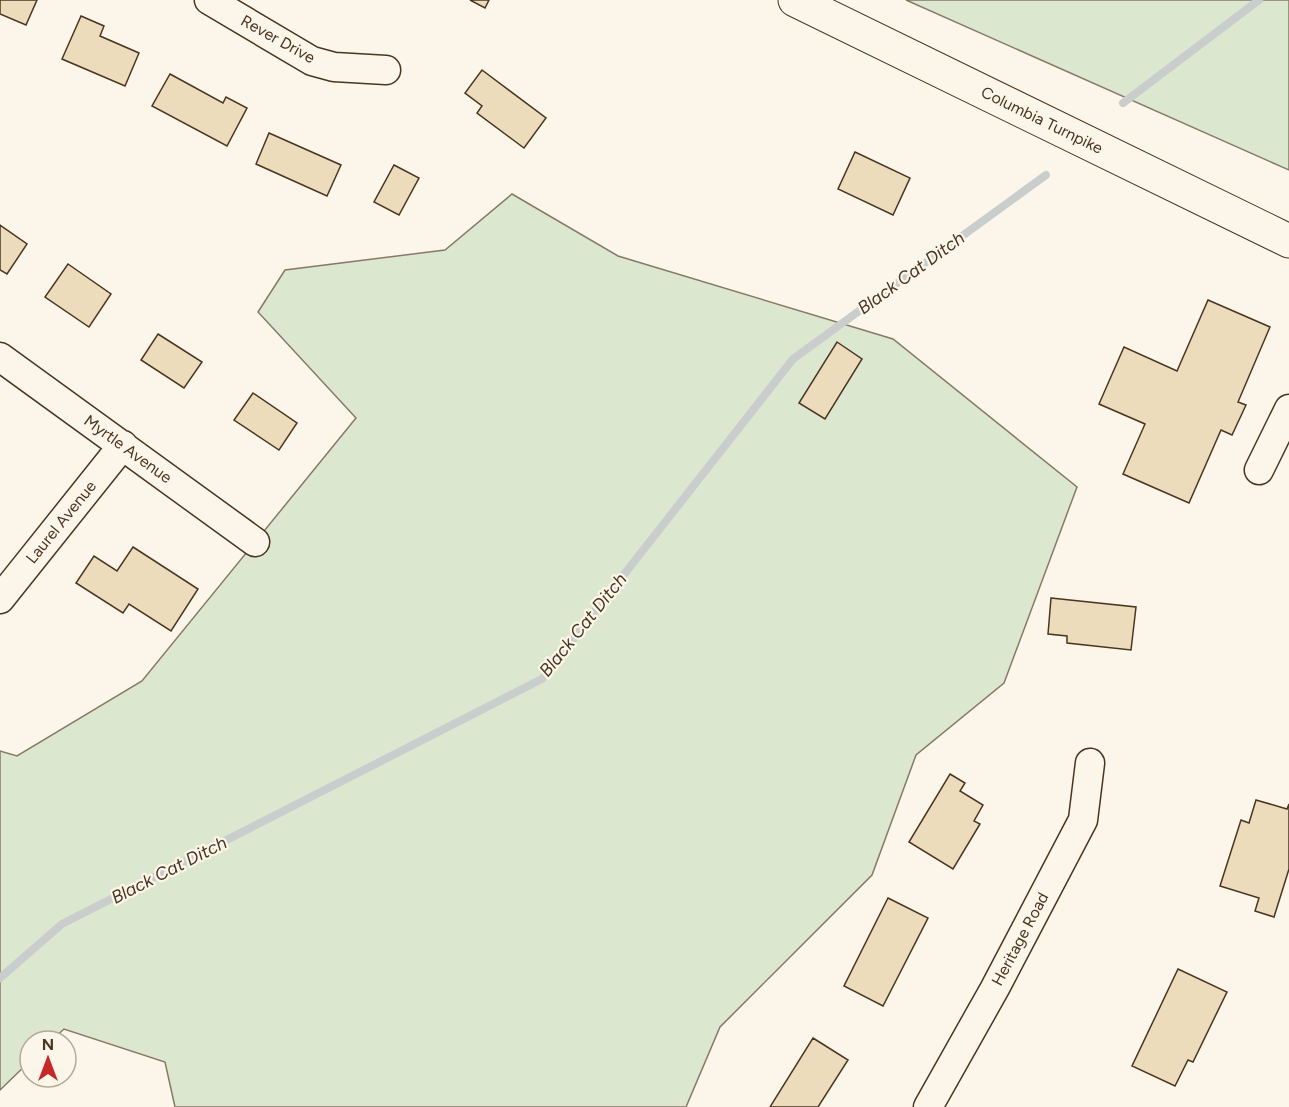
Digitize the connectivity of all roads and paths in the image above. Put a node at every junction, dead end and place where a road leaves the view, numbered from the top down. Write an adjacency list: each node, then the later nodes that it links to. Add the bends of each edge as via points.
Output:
1 (209, 0): 3 (street, Rever Drive, via 312,61 334,67)
2 (795, 0): 4 (main road, Columbia Turnpike)
3 (386, 70)
4 (1226, 210): 5 (main road); 6 (main road, Columbia Turnpike)
5 (1289, 217)
6 (1289, 241)
7 (0, 357): 9 (street, Myrtle Avenue)
8 (1289, 409): 10 (street)
9 (123, 445): 11 (street, Myrtle Avenue); 12 (street, Laurel Avenue)
10 (1259, 470)
11 (255, 542)
12 (0, 598)
13 (1090, 763): 14 (street, Heritage Road, via 1083,820)
14 (928, 1107)

